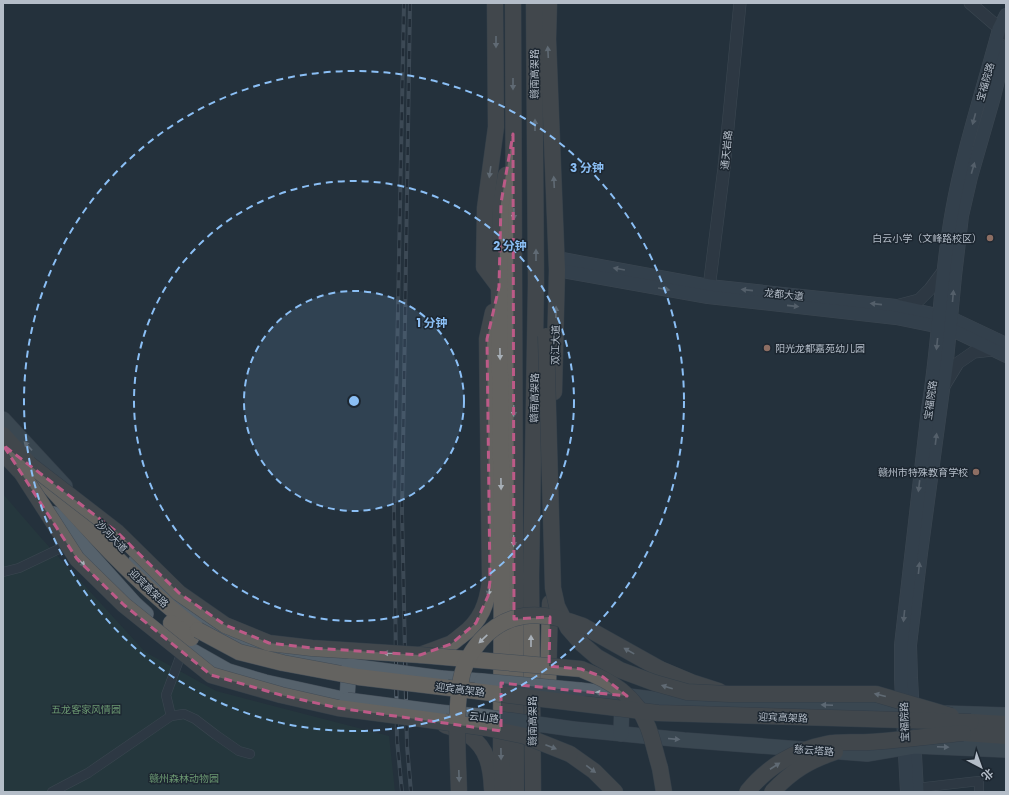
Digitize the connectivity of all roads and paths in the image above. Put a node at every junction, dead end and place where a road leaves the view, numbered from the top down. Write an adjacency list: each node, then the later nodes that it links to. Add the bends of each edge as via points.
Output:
1 (496, 3): 14 (highway, one-way to 14, via 496,127 484,208 484,267)
2 (513, 3): 10 (highway, 赣南高架路, one-way to 10)
3 (534, 3): 13 (highway, 赣南高架路, one-way to 3)
4 (549, 3): 11 (highway, 双江大道, one-way to 4, via 548,39)
5 (740, 3): 15 (street, 通天岩路, via 724,168)
6 (970, 3): 8 (street)
7 (1006, 15): 8 (main road, 宝福院路)
8 (1003, 32): 12 (main road, 宝福院路, one-way to 12, via 960,170)
9 (1006, 47): 17 (main road, 宝福院路, one-way to 9, via 955,276 962,216)
10 (513, 134): 14 (highway, via 501,204); 54 (highway, 赣南高架路, one-way to 54)
11 (557, 264): 15 (main road, 龙都大道); 32 (highway, 双江大道, one-way to 11)
12 (942, 273): 16 (street, via 918,300); 17 (main road, 宝福院路)
13 (536, 283): 33 (highway, one-way to 13, bridge, via 687,692 620,670 597,657 582,644 568,628 557,606 551,566 546,336); 55 (highway, 赣南高架路, one-way to 13, via 531,576)
14 (499, 287): 30 (highway, one-way to 30, via 487,339 490,581 488,596 476,624 466,633 451,644); 53 (highway, one-way to 53)
15 (708, 291): 16 (main road, 龙都大道, one-way to 15); 17 (main road, 龙都大道, one-way to 17, via 896,318)
16 (896, 306): 17 (main road, 龙都大道)
17 (945, 322): 18 (main road, 龙都大道); 19 (main road, 龙都大道); 21 (main road, 宝福院路); 36 (main road, 宝福院路, one-way to 36, via 901,645)
18 (1006, 344)
19 (992, 350): 20 (main road, 龙都大道); 21 (street, via 974,352 958,363)
20 (1006, 356)
21 (944, 386): 36 (main road, 宝福院路, one-way to 21, via 910,645)
22 (3, 419): 31 (main road, 沙河大道, one-way to 22, via 271,653 222,635 165,591)
23 (3, 435): 26 (highway, 迎宾高架路)
24 (3, 453): 26 (highway, 迎宾高架路)
25 (3, 460): 29 (main road, via 135,604)
26 (25, 468): 30 (highway, one-way to 26, bridge, via 270,643 225,625 179,593 117,532); 39 (highway, one-way to 39, bridge, via 77,559 124,605 212,674 281,696 338,708); 41 (highway, 迎宾高架路, bridge, via 108,562 165,619 190,638 229,657 282,674 658,723)
27 (61, 548): 28 (street, via 19,568)
28 (3, 572)
29 (184, 647): 35 (main road, via 228,671 264,682); 38 (street, via 166,695)
30 (420, 655): 56 (highway, bridge, via 581,668 603,677 621,689 635,704 648,726)
31 (349, 666): 32 (main road, 沙河大道, bridge, via 441,678); 35 (main road)
32 (548, 687): 34 (main road, one-way to 32, bridge)
33 (729, 694): 41 (highway, one-way to 33, bridge, via 876,694); 51 (highway, one-way to 51, bridge, via 660,669 568,620 524,616 508,621 480,641 464,669 458,704)
34 (622, 695): 36 (main road, one-way to 34, via 833,705 653,699); 42 (main road)
35 (347, 700): 39 (main road, 云山路, bridge)
36 (908, 712): 37 (main road); 45 (main road, 宝福院路)
37 (1006, 715)
38 (172, 716): 47 (street, via 184,714 195,719 239,751); 50 (street, via 88,773)
39 (438, 716): 42 (main road, 云山路, bridge, via 487,717); 48 (highway, one-way to 48, bridge, via 525,736 570,754); 52 (highway, bridge, via 469,736 483,750 491,767)
40 (1006, 724): 41 (highway, 迎宾高架路)
41 (967, 728): 43 (highway, 迎宾高架路); 44 (highway, bridge)
42 (621, 734): 45 (main road, 慈云塔路, one-way to 45, via 867,754)
43 (1006, 736)
44 (868, 742): 57 (highway, one-way to 44, bridge, via 771,768 791,755 827,744); 58 (highway, bridge, via 819,757 801,766)
45 (910, 747): 46 (main road, 慈云塔路, one-way to 46); 49 (main road, 宝福院路)
46 (1006, 750)
47 (250, 754)
48 (613, 789)
49 (914, 791): 59 (street, via 979,781)
50 (52, 792)
51 (460, 792)
52 (492, 792)
53 (503, 792)
54 (516, 792)
55 (532, 792)
56 (664, 792)
57 (747, 792)
58 (772, 792)
59 (979, 792)

